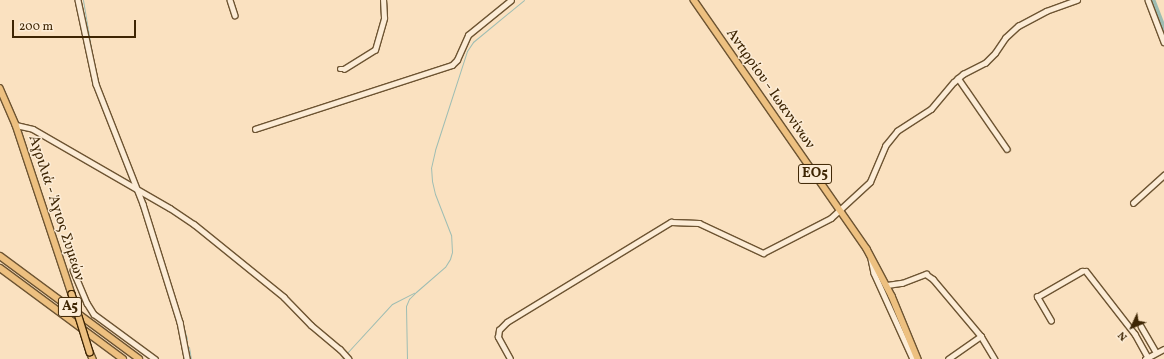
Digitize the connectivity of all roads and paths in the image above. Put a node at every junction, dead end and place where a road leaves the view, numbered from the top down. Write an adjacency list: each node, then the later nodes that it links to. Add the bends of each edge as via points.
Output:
1 (78, 0): 17 (street, via 96,84)
2 (230, 0): 8 (street)
3 (384, 0): 10 (street, via 384,18 375,50)
4 (510, 0): 14 (street, via 468,35 457,60 452,65)
5 (694, 0): 19 (main road, Αντιρρίου - Ιωαννίνων / ΕΟ5)
6 (1077, 0): 11 (street, via 1046,11 1018,26 985,63)
7 (1148, 0): 9 (street)
8 (235, 15)
9 (1164, 42)
10 (340, 69)
11 (958, 78): 15 (street); 19 (street, via 931,109 891,137 870,182)
12 (0, 88): 13 (main road, Αγριλιά - Άγιος Συμεών)
13 (16, 125): 17 (street, via 34,130); 31 (main road, Αγριλιά - Άγιος Συμεών, bridge)
14 (255, 129)
15 (1007, 149)
16 (1164, 175): 18 (street)
17 (137, 189): 35 (street, via 180,322); 36 (street, via 204,231 284,297)
18 (1133, 203)
19 (840, 211): 21 (main road, Αντιρρίου - Ιωαννίνων / ΕΟ5); 37 (street, via 828,220 763,253 698,223 671,222 507,322 499,330 498,337)
20 (0, 256): 33 (highway, Α5)
21 (871, 256): 24 (main road, Αντιρρίου - Ιωαννίνων / ΕΟ5); 38 (street, via 874,273)
22 (0, 268): 32 (highway, Α5)
23 (73, 270): 34 (street, via 94,314)
24 (887, 285): 27 (street, via 902,283 926,274); 39 (main road, Αντιρρίου - Ιωαννίνων / ΕΟ5)
25 (1051, 321): 30 (street, via 1037,297 1086,271 1135,334)
26 (1141, 326): 29 (street)
27 (981, 336): 40 (street); 41 (street)
28 (1164, 349): 29 (street)
29 (1156, 352): 30 (street)
30 (1146, 358)
31 (93, 359)
32 (123, 359)
33 (139, 359)
34 (155, 359)
35 (187, 359)
36 (348, 359)
37 (510, 359)
38 (913, 359)
39 (918, 359)
40 (948, 359)
41 (995, 359)

